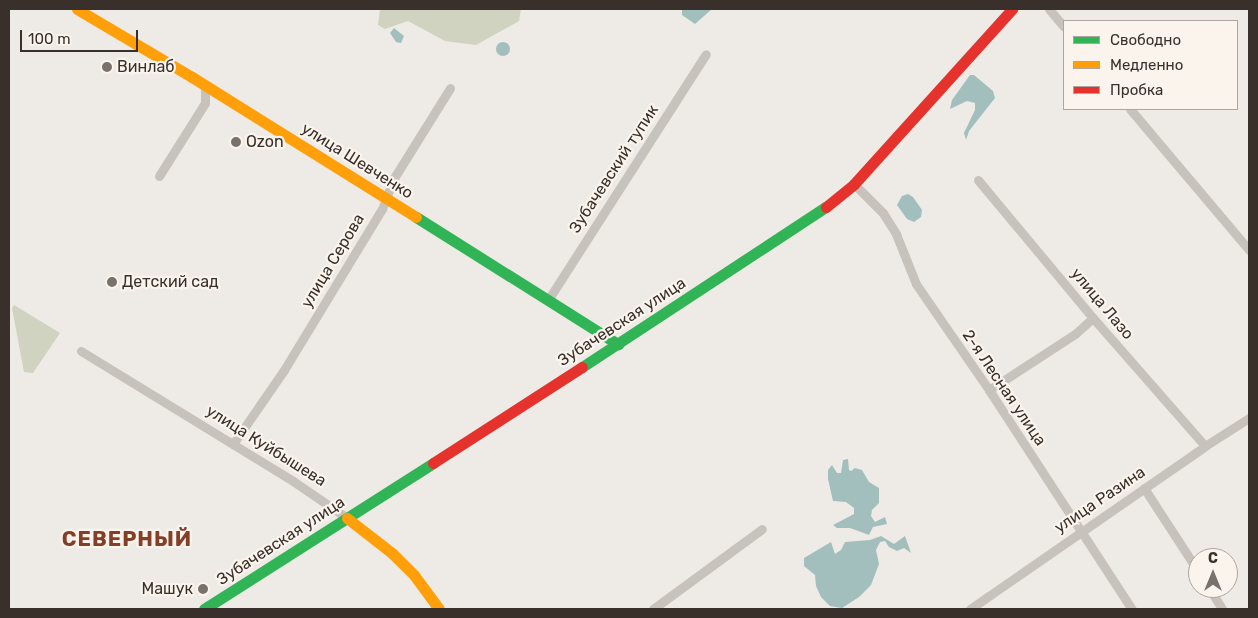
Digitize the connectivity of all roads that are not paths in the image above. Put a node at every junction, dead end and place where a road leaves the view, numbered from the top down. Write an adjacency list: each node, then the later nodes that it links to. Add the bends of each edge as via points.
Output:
1 (77, 9): 6 (street, улица Шевченко)
2 (1012, 9): 11 (street, Зубачевская улица)
3 (1049, 9): 4 (street)
4 (1063, 26)
5 (706, 54): 14 (street, Зубачевский тупик)
6 (205, 86): 9 (street, via 205,102); 12 (street, улица Шевченко)
7 (450, 88): 12 (street, улица Серова, via 394,178)
8 (1131, 110): 13 (street)
9 (159, 176)
10 (978, 180): 15 (street, улица Лазо)
11 (854, 184): 16 (street, Зубачевская улица, via 827,207); 18 (street, 2-я Лесная улица, via 883,213 896,234 916,284)
12 (386, 198): 14 (street, улица Шевченко); 20 (street, улица Серова, via 284,370)
13 (1249, 250)
14 (548, 300): 16 (street, улица Шевченко)
15 (1093, 318): 18 (street, via 1075,334); 21 (street, улица Лазо)
16 (618, 344): 23 (street, Зубачевская улица)
17 (82, 350): 20 (street, улица Куйбышева)
18 (989, 390): 25 (street, 2-я Лесная улица)
19 (1249, 418): 21 (street, улица Разина)
20 (234, 444): 23 (street, улица Куйбышева)
21 (1205, 446): 22 (street, улица Разина)
22 (1144, 488): 25 (street, улица Разина); 26 (street)
23 (347, 518): 28 (street, Зубачевская улица); 29 (street, улица Куйбышева, via 400,561)
24 (762, 529): 30 (street)
25 (1082, 531): 31 (street, улица Разина); 32 (street, 2-я Лесная улица)
26 (1188, 556)
27 (1215, 598): 33 (street)
28 (204, 609)
29 (439, 609)
30 (652, 609)
31 (970, 609)
32 (1132, 609)
33 (1222, 609)

